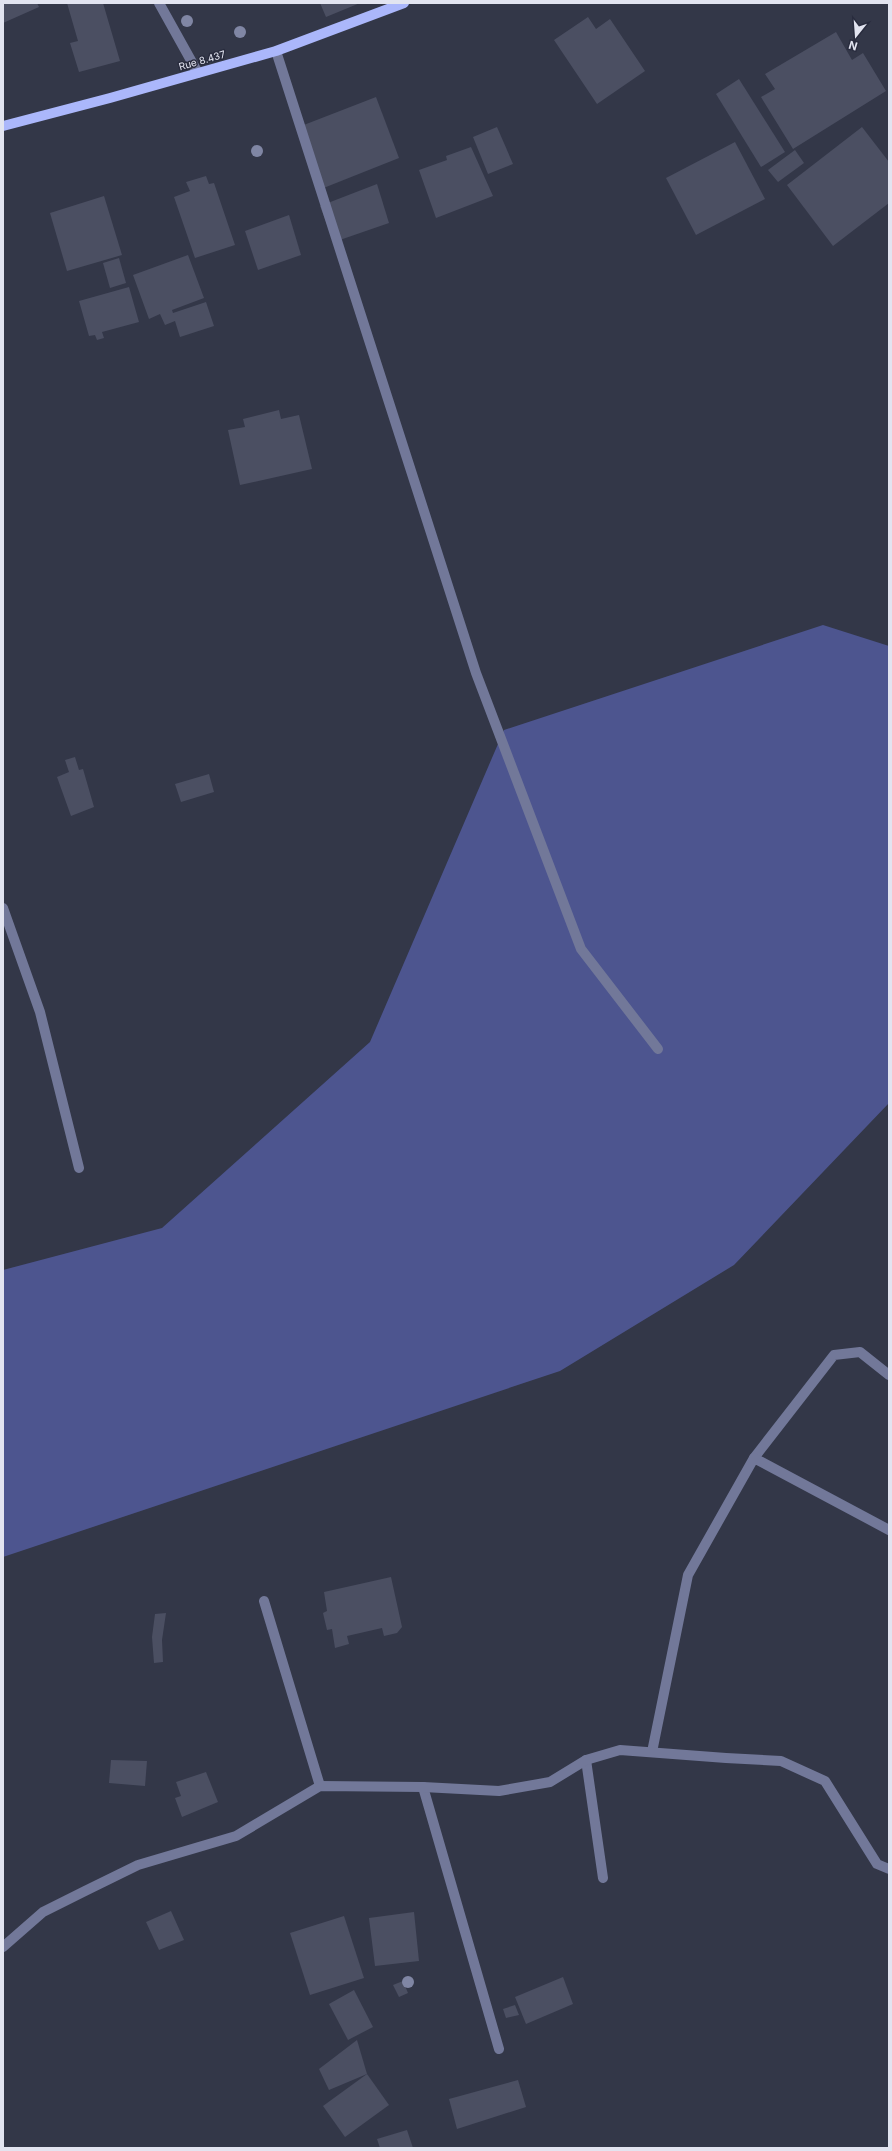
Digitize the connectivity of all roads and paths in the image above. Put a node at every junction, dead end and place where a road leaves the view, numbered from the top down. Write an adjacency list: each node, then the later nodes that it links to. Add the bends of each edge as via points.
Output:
1 (159, 3): 4 (street)
2 (404, 3): 3 (main road, Rue 8.437)
3 (276, 51): 4 (main road, Rue 8.437); 7 (street, via 476,673 580,949)
4 (198, 73): 5 (main road, Rue 8.437)
5 (3, 126)
6 (3, 908): 8 (street, via 40,1012)
7 (658, 1049)
8 (79, 1168)
9 (889, 1376): 10 (street, via 860,1352 834,1355)
10 (754, 1458): 11 (street); 13 (street, via 688,1575)
11 (889, 1530)
12 (264, 1601): 15 (street)
13 (652, 1752): 14 (street, via 620,1750); 17 (street, via 781,1761 825,1781 877,1864)
14 (586, 1760): 16 (street, via 550,1782 499,1791); 18 (street)
15 (320, 1786): 16 (street); 19 (street, via 236,1836 138,1865 43,1912)
16 (423, 1787): 20 (street)
17 (889, 1869)
18 (603, 1878)
19 (3, 1947)
20 (499, 2049)

